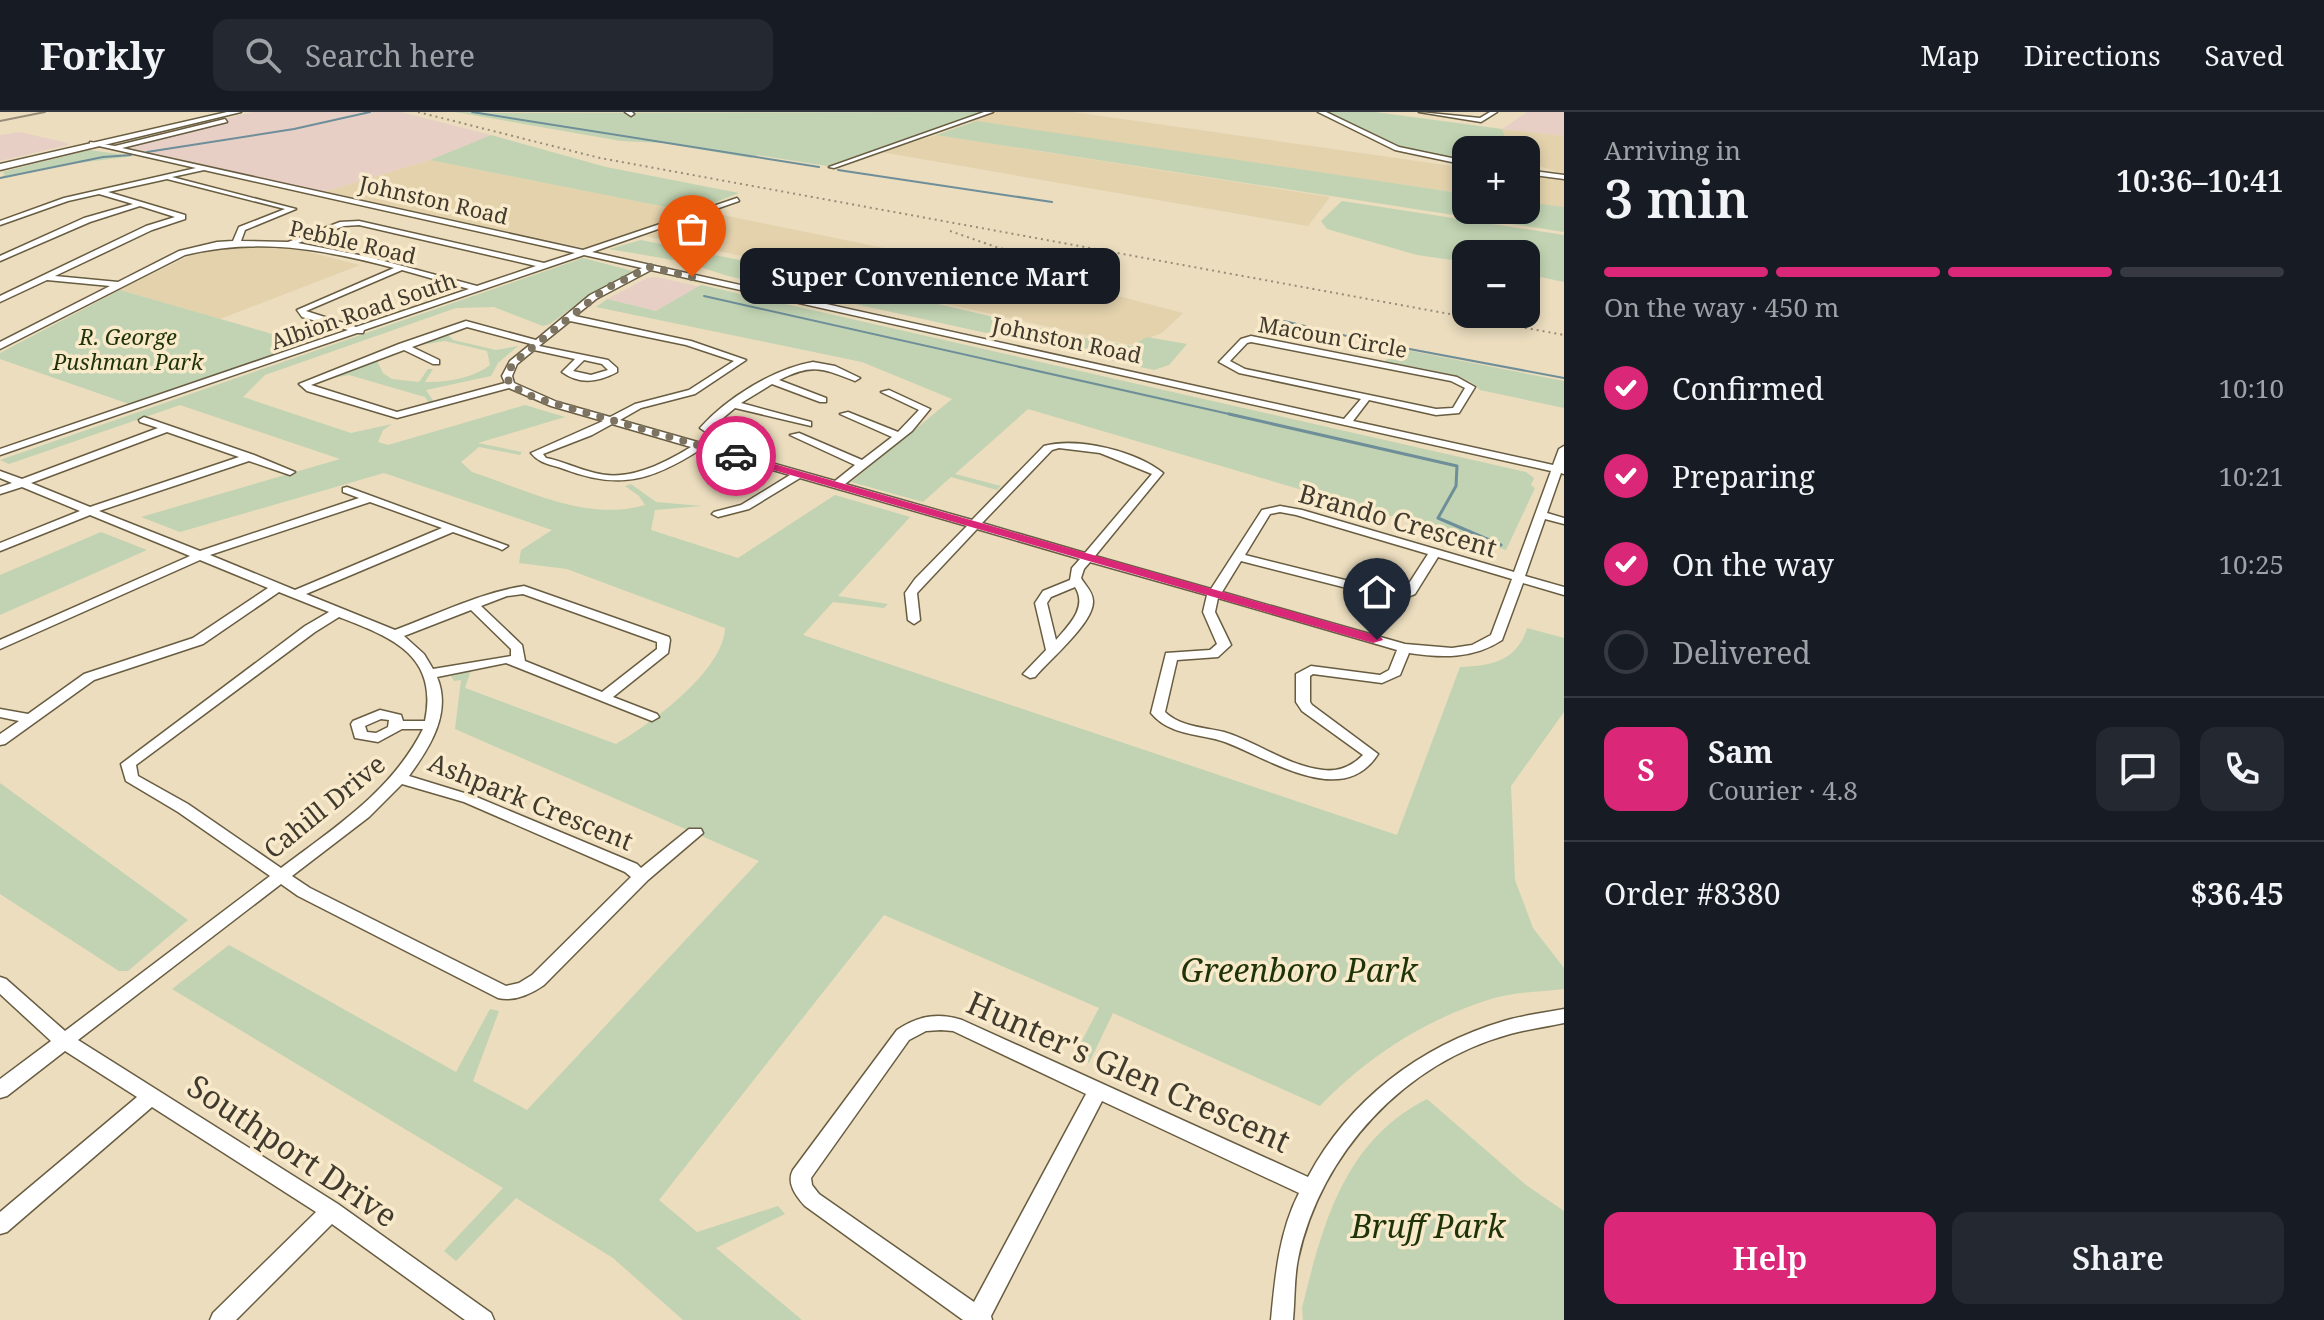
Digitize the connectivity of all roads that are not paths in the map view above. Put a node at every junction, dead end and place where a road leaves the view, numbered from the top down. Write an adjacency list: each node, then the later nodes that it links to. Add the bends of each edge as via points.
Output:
1 (237, 112): 8 (main road)
2 (990, 112): 14 (street)
3 (1321, 112): 12 (street, via 1403,151)
4 (1422, 112): 5 (street, via 1481,120)
5 (1494, 112)
6 (225, 116): 9 (main road); 10 (street)
7 (74, 139): 11 (main road)
8 (120, 140): 9 (main road); 10 (main road)
9 (95, 144): 10 (street, Johnston Road); 11 (main road); 13 (main road)
10 (113, 148): 15 (street, Johnston Road)
11 (63, 150): 13 (main road)
12 (1452, 160)
13 (0, 166)
14 (832, 167)
15 (205, 168): 18 (street); 25 (street, Johnston Road)
16 (1540, 174): 17 (street)
17 (1564, 177)
18 (170, 179): 19 (street); 23 (street, via 292,209 242,229)
19 (101, 192): 21 (street); 22 (street)
20 (737, 200): 25 (street, Albion Road South)
21 (139, 204): 26 (street, via 87,220); 30 (street, via 182,217)
22 (0, 223)
23 (236, 243): 24 (street, Pebble Road); 31 (street, Pebble Road, via 182,253)
24 (290, 243): 27 (street, via 359,223); 29 (street, Pebble Road)
25 (585, 253): 27 (street, Albion Road South); 28 (street, Johnston Road)
26 (0, 259)
27 (545, 266): 32 (street, Albion Road South)
28 (650, 267): 34 (street, via 605,289); 51 (street, Johnston Road)
29 (400, 269): 32 (street, Pebble Road); 35 (street, via 301,310)
30 (45, 277): 31 (street); 33 (street)
31 (119, 285): 37 (street, Pebble Road)
32 (480, 289): 35 (street, Albion Road South)
33 (0, 299)
34 (570, 318): 36 (street); 50 (street, via 741,359 692,392 644,403)
35 (360, 331): 61 (street, Albion Road South)
36 (536, 345): 38 (street, via 466,324); 39 (street); 43 (street, via 509,369)
37 (0, 346)
38 (402, 346): 40 (street); 43 (street, via 304,384 397,415)
39 (582, 357)
40 (436, 362)
41 (855, 378): 42 (street, via 810,365)
42 (772, 381): 46 (street); 47 (street)
43 (510, 385): 50 (street, via 535,398)
44 (886, 392): 55 (street, via 925,408)
45 (1367, 397): 45 (street, Macoun Circle, via 1447,413 1456,411 1470,387 1454,379 1251,339 1224,362 1242,371); 51 (street)
46 (823, 400)
47 (737, 405): 52 (street); 56 (street, via 705,428)
48 (845, 414): 55 (street)
49 (144, 420): 53 (street)
50 (612, 420): 57 (street); 57 (street, via 536,453 542,460 621,478 666,465)
51 (1347, 422): 64 (street, Johnston Road)
52 (807, 424)
53 (168, 428): 62 (street); 68 (street)
54 (795, 435): 63 (street)
55 (899, 436): 63 (street)
56 (726, 441): 58 (street); 60 (street)
57 (699, 446): 58 (street)
58 (712, 449): 67 (street)
59 (1564, 449): 64 (street)
60 (759, 450)
61 (0, 452)
62 (250, 457): 65 (street); 73 (street)
63 (863, 465): 69 (street)
64 (1560, 470): 75 (street)
65 (290, 472)
66 (0, 474): 68 (street)
67 (799, 474): 69 (street); 74 (street, via 745,507)
68 (22, 482): 71 (street); 73 (street)
69 (837, 485): 77 (street)
70 (347, 490): 72 (street)
71 (0, 491)
72 (368, 499): 78 (street); 82 (street)
73 (91, 510): 80 (street); 82 (street)
74 (718, 514)
75 (1541, 515): 76 (street); 85 (street)
76 (1564, 521)
77 (975, 525): 83 (street); 83 (street, via 1048,448 1059,443 1158,473); 93 (street, via 911,593)
78 (452, 528): 79 (street); 89 (street)
79 (502, 546)
80 (0, 547)
81 (1434, 554): 84 (street, via 1411,591 1398,597); 84 (street, Brando Crescent, via 1280,509 1257,521); 85 (street, Brando Crescent)
82 (202, 556): 87 (street); 95 (street)
83 (1087, 557): 86 (street); 90 (street)
84 (1238, 557): 90 (street, Brando Crescent)
85 (1518, 579): 88 (street, Brando Crescent); 97 (street, via 1497,637 1490,642 1448,653)
86 (1076, 582): 96 (street, via 1088,597 1087,606 1059,645); 96 (street, via 1047,594 1041,603)
87 (279, 586): 89 (street); 104 (street, via 198,641 89,677)
88 (1564, 591)
89 (298, 593): 92 (street)
90 (1214, 593): 97 (street); 97 (street, via 1209,612 1224,645 1213,654 1171,656 1158,713 1174,726 1224,737 1325,775 1353,769 1371,754 1307,708 1303,674 1311,670 1382,679 1395,672)
91 (472, 604): 94 (street); 98 (street, via 517,648); 101 (street, via 524,590 664,640 663,650)
92 (340, 611): 94 (street); 110 (street, Ashpark Crescent, via 128,764 131,778)
93 (914, 620)
94 (395, 635): 99 (street, via 413,648)
95 (0, 645)
96 (1051, 648): 100 (street)
97 (1404, 648)
98 (518, 663): 99 (street, via 492,660); 101 (street)
99 (430, 674): 106 (street, Cahill Drive, via 437,705)
100 (1030, 674)
101 (604, 697): 103 (street)
102 (0, 713): 104 (street)
103 (652, 717)
104 (31, 719): 107 (street)
105 (398, 725): 106 (street)
106 (431, 725): 108 (street, Cahill Drive)
107 (0, 741)
108 (403, 779): 110 (street, Cahill Drive); 111 (street, Ashpark Crescent, via 469,799)
109 (695, 833): 111 (street, Ashpark Crescent)
110 (282, 875): 111 (street, Ashpark Crescent, via 304,892 504,993 538,980 630,890); 114 (street, Cahill Drive)
111 (638, 875)
112 (0, 984): 114 (street, Southport Drive)
113 (1564, 1016): 118 (street, via 1456,1046 1408,1075 1371,1103)
114 (63, 1040): 115 (street, Cahill Drive); 117 (street, Southport Drive)
115 (0, 1090)
116 (1098, 1090): 118 (street, Hunter's Glen Crescent); 121 (street); 121 (street, Hunter's Glen Crescent, via 956,1025 934,1020 903,1035 800,1176 812,1200)
117 (152, 1095): 119 (street, Southport Drive); 120 (street)
118 (1308, 1187): 124 (street, via 1298,1214)
119 (331, 1211): 122 (street); 123 (street, Southport Drive)
120 (0, 1225)
121 (979, 1319)
122 (221, 1320)
123 (483, 1320)
124 (1282, 1320)

